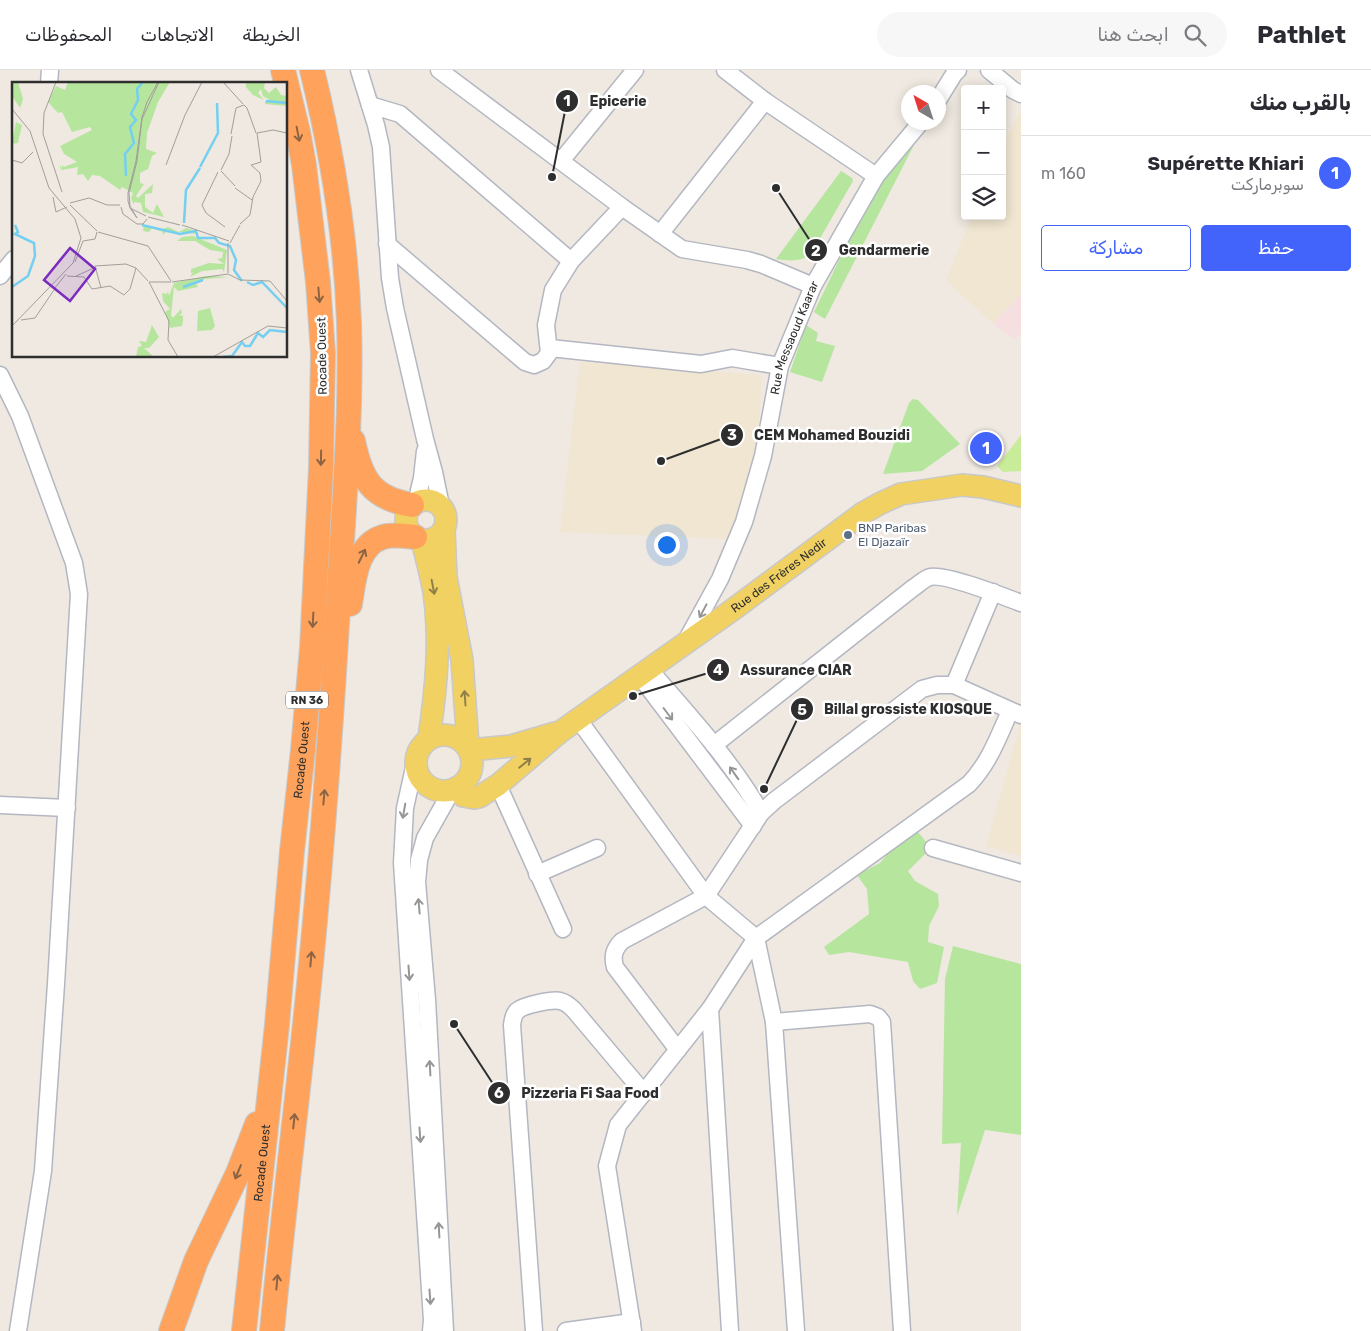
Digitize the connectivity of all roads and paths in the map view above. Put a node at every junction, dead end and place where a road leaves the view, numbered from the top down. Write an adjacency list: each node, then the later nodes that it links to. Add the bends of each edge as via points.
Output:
1 (312, 70): 26 (highway, Rocade Ouest, via 331,158 346,277)
2 (359, 70): 12 (street)
3 (439, 70): 14 (street)
4 (636, 70): 14 (street)
5 (725, 70): 11 (street)
6 (958, 70): 8 (street)
7 (989, 70): 10 (street)
8 (946, 87)
9 (288, 91): 64 (highway, Rocade Ouest / RN 36, one-way to 64, via 309,203 322,318 323,389 312,648)
10 (1021, 94)
11 (765, 101): 15 (street); 17 (street)
12 (370, 105): 18 (street, via 381,147); 19 (street, via 400,114)
13 (914, 130): 15 (street, Rue Messaoud Kaarar)
14 (561, 161): 16 (street)
15 (876, 176): 22 (street, Rue Messaoud Kaarar)
16 (622, 207): 17 (street); 19 (street)
17 (660, 234): 22 (street, via 682,249 747,260)
18 (387, 244): 23 (street, via 525,362 534,365 543,361); 27 (street, via 395,308)
19 (571, 261): 23 (street, via 553,290 546,325)
20 (12, 262): 21 (street)
21 (0, 276)
22 (813, 286): 24 (street, Rue Messaoud Kaarar)
23 (550, 348): 24 (street, via 701,364 732,358)
24 (780, 366): 33 (street, Rue Messaoud Kaarar, via 763,456 744,522)
25 (0, 375): 51 (street, via 20,416 78,580)
26 (349, 420): 29 (highway, via 356,455 366,480 389,500); 37 (highway, Rocade Ouest)
27 (425, 439): 29 (street, via 424,465); 30 (street)
28 (1021, 496): 36 (main road, Rue des Frères Nedir, via 962,486 901,494 863,513)
29 (414, 504): 30 (main road, via 431,500); 32 (main road, via 406,522 407,528)
30 (441, 506): 31 (main road, via 446,517)
31 (444, 529): 32 (main road, via 434,538); 46 (main road, one-way to 31, via 462,660 446,577)
32 (418, 538): 37 (highway, one-way to 32, via 348,617 359,562 368,546 384,537); 44 (main road, one-way to 44, via 434,592 437,632 435,697)
33 (720, 579): 36 (street, via 721,593); 38 (street, Rue Messaoud Kaarar, one-way to 38)
34 (993, 592): 35 (street); 40 (street); 45 (street, via 946,578 930,577)
35 (1021, 603)
36 (731, 611): 38 (main road, Rue des Frères Nedir)
37 (336, 635): 69 (highway, Rocade Ouest, one-way to 37, via 306,1011)
38 (685, 643): 39 (main road, Rue des Frères Nedir)
39 (644, 672): 42 (main road, Rue des Frères Nedir); 45 (street); 52 (street, one-way to 52)
40 (954, 685): 41 (street); 52 (street, via 922,689 774,801)
41 (1015, 713): 59 (street, via 981,771 968,784)
42 (578, 720): 43 (main road, Rue des Frères Nedir); 57 (street)
43 (560, 732): 46 (main road, Rue des Frères Nedir, via 511,746); 48 (main road, Rue des Frères Nedir, one-way to 43)
44 (428, 738): 46 (main road, via 445,734 454,736); 47 (main road, via 421,745)
45 (714, 745): 52 (street, one-way to 45, via 754,801)
46 (469, 748): 49 (main road, via 472,768 469,777)
47 (415, 763): 49 (main road, via 421,780 427,786 435,790); 70 (street, one-way to 70, via 404,808 402,863)
48 (498, 785): 49 (main road, Rue des Frères Nedir, via 474,798 463,796); 56 (street)
49 (454, 789): 71 (street, one-way to 49, via 417,882 425,838)
50 (0, 805): 51 (street)
51 (67, 808): 66 (street, via 43,1171)
52 (757, 820): 57 (street)
53 (597, 848): 56 (street)
54 (933, 848): 55 (street)
55 (1021, 873)
56 (537, 874): 58 (street)
57 (706, 896): 59 (street); 62 (street, via 622,941 613,953 615,967)
58 (564, 929)
59 (756, 938): 60 (street); 61 (street)
60 (710, 1009): 62 (street); 74 (street)
61 (774, 1022): 75 (street); 76 (street, via 870,1014 882,1022)
62 (678, 1050): 63 (street)
63 (644, 1093): 65 (street, via 618,1125 607,1166); 72 (street, via 567,1004 559,1000 531,1004 517,1011 513,1017)
64 (270, 1095): 67 (highway, one-way to 67, via 238,1173 196,1261); 68 (highway, Rocade Ouest / RN 36)
65 (632, 1327): 73 (street)
66 (18, 1331)
67 (171, 1331)
68 (244, 1331)
69 (272, 1331)
70 (431, 1331)
71 (445, 1331)
72 (534, 1331)
73 (566, 1331)
74 (730, 1331)
75 (796, 1331)
76 (902, 1331)

